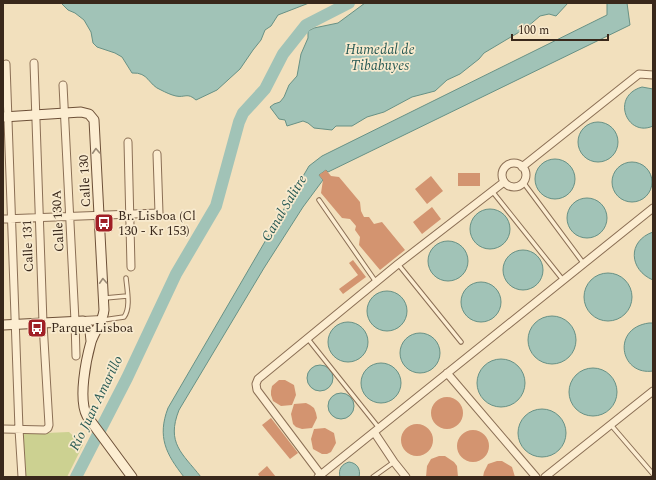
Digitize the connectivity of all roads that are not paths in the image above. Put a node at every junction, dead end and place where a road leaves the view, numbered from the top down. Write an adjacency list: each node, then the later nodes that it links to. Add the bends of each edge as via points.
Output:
1 (34, 63): 6 (street, Calle 131)
2 (6, 64): 7 (street)
3 (653, 75): 10 (street, via 639,74)
4 (63, 85): 5 (street, Calle 130A)
5 (64, 113): 6 (main road); 17 (main road, Calle 130, one-way to 5, via 95,124 89,114); 18 (street, Calle 130A)
6 (35, 115): 7 (main road); 19 (street, Calle 131)
7 (6, 117): 21 (street)
8 (128, 142): 16 (street)
9 (157, 154): 16 (street, via 158,213)
10 (522, 167): 11 (street, via 514,164 506,166 502,174); 12 (street, via 525,174)
11 (504, 182): 12 (street, via 511,187); 13 (street)
12 (523, 182): 23 (lane)
13 (492, 191): 22 (street); 26 (lane)
14 (320, 200): 27 (lane)
15 (653, 208): 23 (street)
16 (130, 214): 17 (street); 24 (street)
17 (100, 215): 18 (street); 29 (main road, Calle 130, one-way to 17)
18 (70, 216): 19 (street); 31 (street, Calle 130A)
19 (40, 218): 21 (street); 32 (street, Calle 131)
20 (3, 219): 21 (street)
21 (12, 219): 33 (street)
22 (398, 264): 27 (street); 37 (lane)
23 (584, 264): 26 (street)
24 (131, 267)
25 (126, 278): 28 (lane)
26 (563, 280): 39 (street)
27 (376, 282): 35 (street)
28 (127, 296): 29 (lane); 30 (lane, via 124,317)
29 (104, 298): 30 (main road, Calle 130)
30 (102, 320): 31 (street); 36 (main road, Calle 130)
31 (79, 321): 32 (main road); 36 (main road, via 90,331); 38 (street, Calle 130A)
32 (43, 323): 33 (main road); 43 (street, Calle 131, via 48,428)
33 (16, 324): 34 (main road); 43 (street)
34 (3, 325)
35 (308, 338): 44 (lane); 47 (street, via 258,379 256,384 257,390)
36 (92, 341): 49 (main road, Calle 130, via 82,393 83,406 87,416)
37 (461, 342)
38 (76, 356)
39 (447, 373): 44 (street); 52 (street)
40 (653, 391): 41 (street)
41 (611, 425): 46 (lane); 53 (street)
42 (3, 429): 43 (street)
43 (19, 429): 48 (street)
44 (377, 430): 45 (street); 47 (street)
45 (394, 462): 50 (lane); 51 (street)
46 (653, 474)
47 (319, 476)
48 (22, 477)
49 (132, 477)
50 (373, 477)
51 (406, 477)
52 (536, 477)
53 (545, 477)

